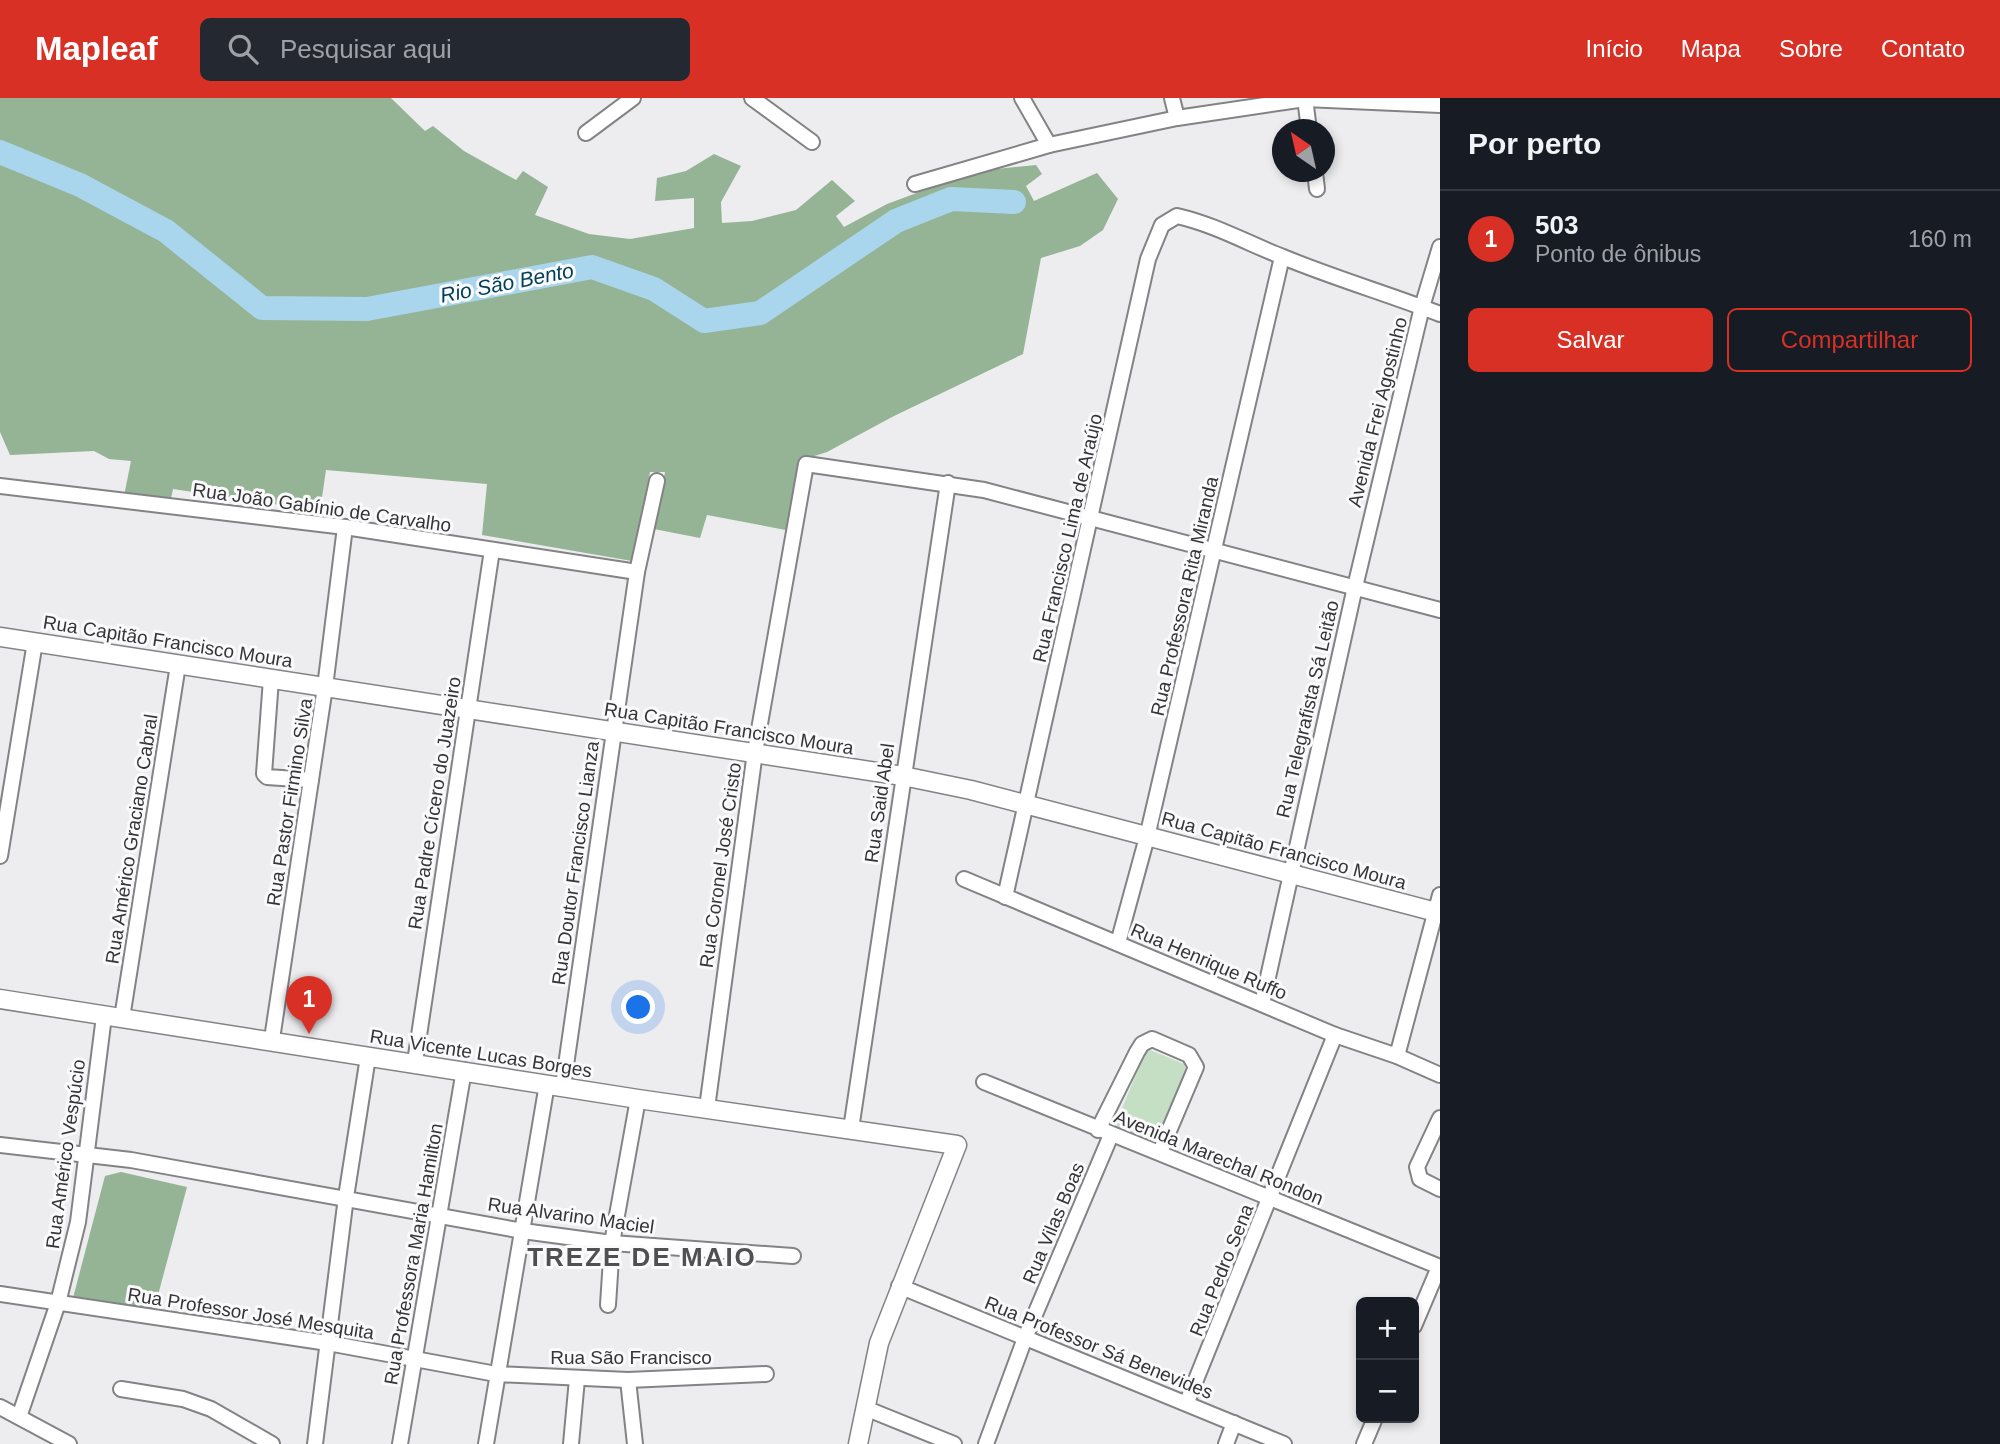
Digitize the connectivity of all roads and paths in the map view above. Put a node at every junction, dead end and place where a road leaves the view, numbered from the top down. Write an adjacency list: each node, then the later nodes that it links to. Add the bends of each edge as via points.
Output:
1 (633, 98): 9 (street)
2 (752, 98): 10 (street)
3 (1022, 98): 11 (street)
4 (1172, 98): 7 (street)
5 (1305, 98): 6 (street); 7 (street); 8 (street)
6 (1440, 105)
7 (1177, 118): 11 (street)
8 (1308, 119)
9 (586, 133)
10 (812, 142)
11 (1049, 145): 13 (street)
12 (1316, 182): 14 (street)
13 (915, 184)
14 (1317, 189)
15 (1440, 247): 17 (street, Avenida Frei Agostinho)
16 (1282, 257): 17 (street); 22 (street, Rua Francisco Lima de Araújo, via 1237,235 1177,216 1156,234); 25 (street, Rua Professora Rita Miranda)
17 (1422, 307): 18 (street); 27 (street, Avenida Frei Agostinho)
18 (1440, 314)
19 (657, 481): 26 (street, Rua Doutor Francisco Lianza)
20 (948, 483): 22 (street); 36 (street, Rua Coronel José Cristo, via 806,464); 37 (street, Rua Said Abel)
21 (0, 486): 23 (street, Rua João Gabínio de Carvalho)
22 (1091, 518): 25 (street); 39 (street, Rua Francisco Lima de Araújo)
23 (345, 527): 24 (street, Rua João Gabínio de Carvalho); 33 (street, Rua Pastor Firmino Silva)
24 (492, 550): 26 (street, Rua João Gabínio de Carvalho); 34 (street, Rua Padre Cícero do Juazeiro)
25 (1214, 553): 27 (street); 40 (street, Rua Professora Rita Miranda)
26 (637, 572): 35 (street, Rua Doutor Francisco Lianza)
27 (1355, 587): 28 (street); 42 (street, Rua Telegrafista Sá Leitão)
28 (1440, 610)
29 (0, 637): 30 (main road, Rua Capitão Francisco Moura)
30 (35, 642): 31 (main road, Rua Capitão Francisco Moura); 41 (street)
31 (178, 665): 32 (main road, Rua Capitão Francisco Moura); 50 (street, Rua Américo Graciano Cabral)
32 (271, 679): 33 (main road, Rua Capitão Francisco Moura); 38 (street, via 264,774)
33 (325, 687): 34 (main road, Rua Capitão Francisco Moura); 38 (street, Rua Pastor Firmino Silva)
34 (468, 711): 35 (main road, Rua Capitão Francisco Moura); 55 (street, Rua Padre Cícero do Juazeiro)
35 (613, 731): 36 (main road, Rua Capitão Francisco Moura); 59 (street, Rua Doutor Francisco Lianza)
36 (755, 752): 37 (main road, Rua Capitão Francisco Moura); 61 (street, Rua Coronel José Cristo)
37 (902, 776): 39 (main road, Rua Capitão Francisco Moura); 63 (street, Rua Said Abel)
38 (311, 780): 52 (street, Rua Pastor Firmino Silva)
39 (1025, 805): 40 (main road, Rua Capitão Francisco Moura); 44 (street, Rua Francisco Lima de Araújo)
40 (1147, 837): 42 (main road, Rua Capitão Francisco Moura); 46 (street, Rua Professora Rita Miranda)
41 (0, 856)
42 (1290, 874): 45 (main road, Rua Capitão Francisco Moura); 48 (street, Rua Telegrafista Sá Leitão)
43 (964, 879): 44 (street, Rua Henrique Ruffo)
44 (1005, 897): 46 (street, Rua Henrique Ruffo)
45 (1439, 907): 53 (street)
46 (1118, 943): 48 (street, Rua Henrique Ruffo)
47 (0, 999): 49 (main road, Rua Vicente Lucas Borges)
48 (1262, 1004): 51 (street, Rua Henrique Ruffo)
49 (104, 1016): 50 (main road, Rua Vicente Lucas Borges); 67 (street, Rua Américo Vespúcio)
50 (122, 1018): 52 (main road, Rua Vicente Lucas Borges)
51 (1335, 1035): 53 (street, Rua Henrique Ruffo); 70 (street, Rua Pedro Sena)
52 (272, 1040): 54 (main road, Rua Vicente Lucas Borges)
53 (1397, 1056): 57 (street, Rua Henrique Ruffo)
54 (368, 1057): 55 (main road, Rua Vicente Lucas Borges); 69 (street)
55 (415, 1062): 56 (main road, Rua Vicente Lucas Borges)
56 (464, 1070): 59 (main road, Rua Vicente Lucas Borges); 71 (street, Rua Professora Maria Hamilton)
57 (1440, 1075)
58 (984, 1082): 64 (street, Avenida Marechal Rondon)
59 (555, 1085): 60 (main road, Rua Vicente Lucas Borges); 72 (street, Rua Doutor Francisco Lianza)
60 (638, 1099): 61 (main road, Rua Vicente Lucas Borges); 73 (street)
61 (707, 1108): 63 (main road, Rua Vicente Lucas Borges)
62 (1440, 1118): 68 (street, via 1417,1167 1420,1179)
63 (851, 1129): 76 (main road, Rua Vicente Lucas Borges, via 957,1145)
64 (1105, 1132): 66 (street, Avenida Marechal Rondon); 66 (street, Rua Vilas Boas, via 1137,1052 1152,1039 1189,1055 1196,1067); 81 (street, Rua Vilas Boas)
65 (0, 1145): 67 (street, Rua Alvarino Maciel)
66 (1160, 1152): 70 (street, Avenida Marechal Rondon)
67 (88, 1155): 69 (street, Rua Alvarino Maciel); 78 (street, Rua Américo Vespúcio, via 78,1222)
68 (1440, 1189)
69 (346, 1197): 71 (street, Rua Alvarino Maciel); 82 (street)
70 (1271, 1199): 75 (street, Avenida Marechal Rondon); 89 (street, Rua Pedro Sena)
71 (441, 1215): 72 (street, Rua Alvarino Maciel); 83 (street, Rua Professora Maria Hamilton)
72 (523, 1231): 73 (street, Rua Alvarino Maciel); 84 (street, Rua Doutor Francisco Lianza)
73 (612, 1243): 74 (street, Rua Alvarino Maciel); 79 (street)
74 (793, 1256)
75 (1439, 1267): 80 (street)
76 (899, 1286): 81 (street, Rua Professor Sá Benevides); 91 (main road, via 879,1343)
77 (0, 1294): 78 (street, Rua Professor José Mesquita)
78 (58, 1303): 82 (street, Rua Professor José Mesquita); 92 (street, Rua Américo Vespúcio)
79 (608, 1305)
80 (1419, 1314)
81 (1025, 1338): 89 (street, Rua Professor Sá Benevides); 104 (street, Rua Vilas Boas)
82 (328, 1343): 83 (street, Rua Professor José Mesquita); 97 (street)
83 (414, 1360): 84 (street, Rua Professor José Mesquita); 98 (street, Rua Professora Maria Hamilton)
84 (496, 1374): 86 (street, Rua São Francisco); 99 (street, Rua Doutor Francisco Lianza)
85 (766, 1374): 87 (street, Rua São Francisco)
86 (577, 1379): 87 (street, Rua São Francisco); 100 (street)
87 (628, 1380): 101 (street)
88 (121, 1389): 96 (street, via 183,1399 211,1409)
89 (1187, 1402): 93 (street, Rua Professor Sá Benevides)
90 (0, 1407): 92 (street)
91 (865, 1408): 102 (main road); 103 (street)
92 (19, 1417): 95 (street)
93 (1234, 1423): 105 (street); 106 (street, Rua Professor Sá Benevides)
94 (1373, 1423): 107 (street)
95 (69, 1444)
96 (272, 1444)
97 (314, 1444)
98 (400, 1444)
99 (486, 1444)
100 (571, 1444)
101 (635, 1444)
102 (858, 1444)
103 (954, 1444)
104 (986, 1444)
105 (1226, 1444)
106 (1284, 1444)
107 (1364, 1444)

